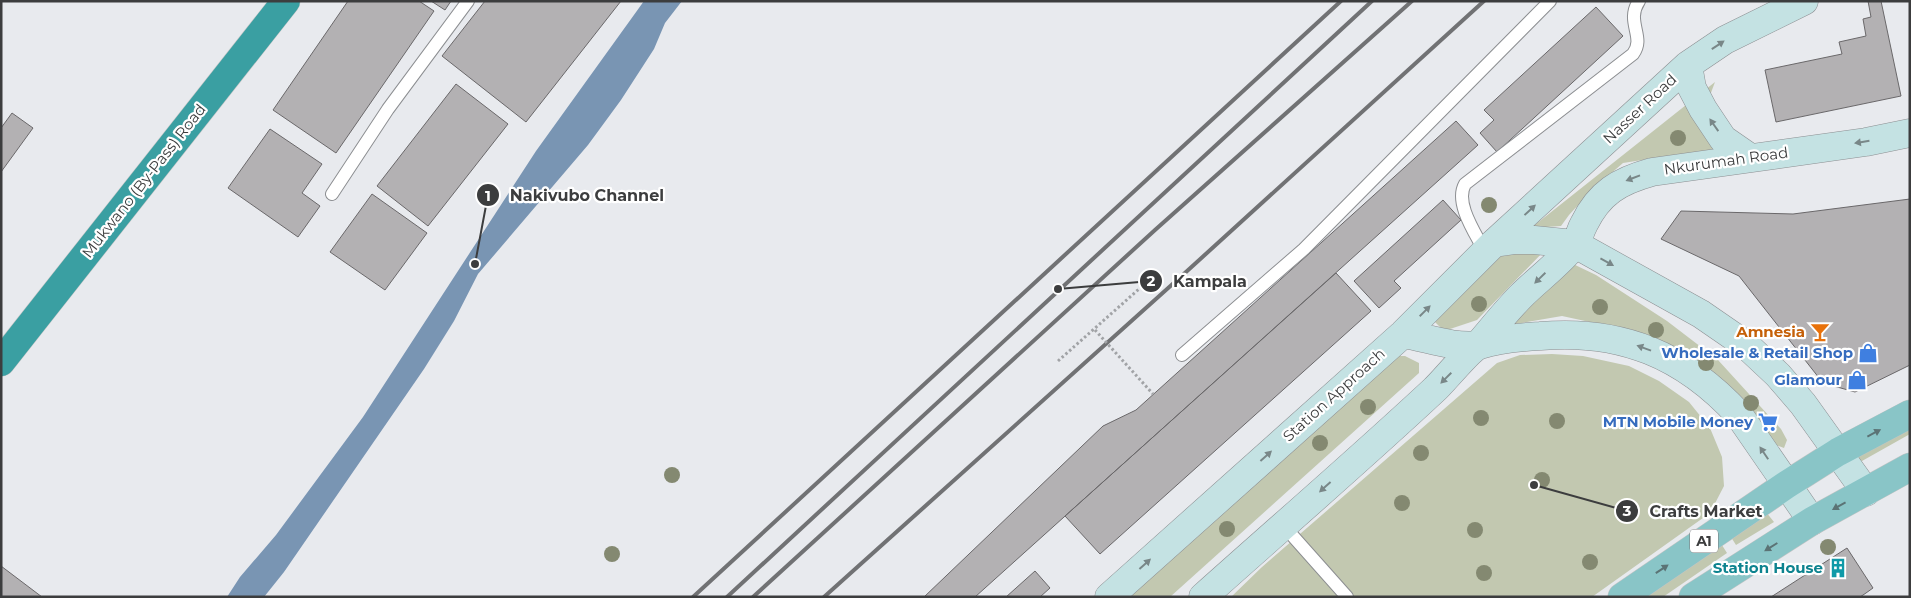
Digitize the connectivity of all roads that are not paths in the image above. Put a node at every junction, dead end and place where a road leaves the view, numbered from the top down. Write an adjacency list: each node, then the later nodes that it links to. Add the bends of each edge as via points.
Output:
1 (286, 1): 15 (highway, Mukwano (By-Pass) Road)
2 (468, 1): 9 (lane, via 388,109)
3 (1550, 1): 14 (lane, via 1304,249)
4 (1639, 1): 11 (lane, via 1634,12 1638,48 1634,54 1462,190 1464,208)
5 (1804, 1): 6 (street, Nasser Road, one-way to 5, via 1724,40)
6 (1688, 65): 8 (street, one-way to 6, via 1723,139 1703,109 1692,88); 11 (street, Nasser Road, one-way to 6)
7 (1910, 133): 8 (street, Nkurumah Road, one-way to 8)
8 (1749, 157): 10 (street, Nkurumah Road, one-way to 10, via 1652,172 1624,182 1603,196 1594,207)
9 (332, 194)
10 (1575, 244): 11 (street, via 1515,240); 13 (street, one-way to 13); 17 (street, one-way to 17, via 1701,314 1746,345 1804,404)
11 (1490, 248): 12 (street, Station Approach, one-way to 11)
12 (1403, 334): 13 (street, via 1452,345); 23 (street, Station Approach, one-way to 12)
13 (1478, 345): 19 (street, one-way to 13, via 1739,415 1692,372 1667,357 1609,338 1568,333); 22 (street, one-way to 22, via 1435,389)
14 (1182, 355)
15 (1, 362)
16 (1910, 414): 17 (main road, one-way to 16)
17 (1838, 452): 19 (main road); 20 (street)
18 (1910, 467): 20 (main road)
19 (1786, 485): 21 (street); 26 (main road, A1, one-way to 19)
20 (1866, 492): 21 (main road, one-way to 21)
21 (1812, 521): 27 (main road, one-way to 27)
22 (1283, 525): 24 (street); 25 (lane)
23 (1109, 597)
24 (1203, 597)
25 (1347, 597)
26 (1622, 597)
27 (1693, 597)

